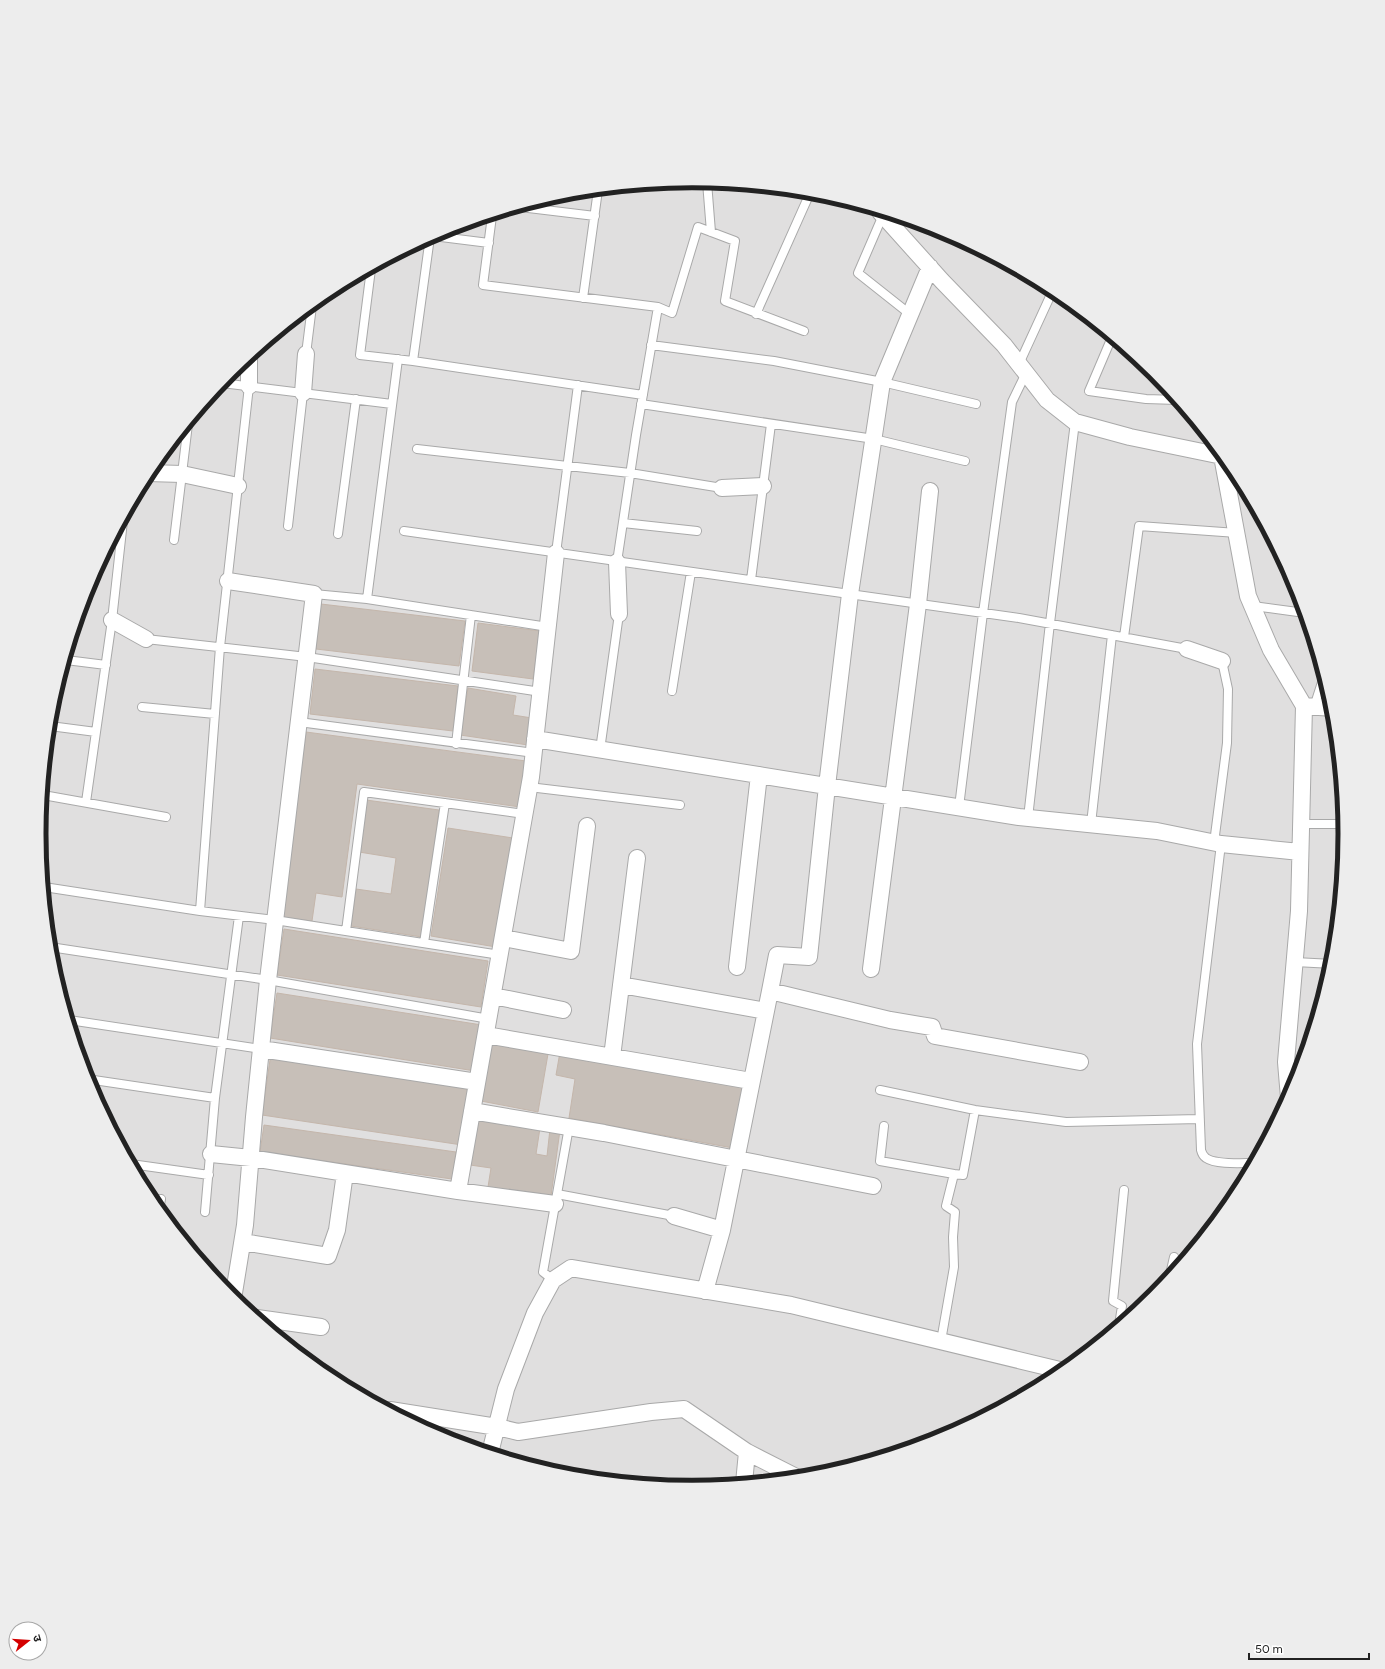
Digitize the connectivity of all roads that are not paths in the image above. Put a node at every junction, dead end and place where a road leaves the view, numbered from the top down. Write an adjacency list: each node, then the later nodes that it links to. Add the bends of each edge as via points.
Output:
1 (708, 188): 9 (lane)
2 (597, 196): 5 (lane)
3 (808, 198): 19 (lane)
4 (533, 208): 5 (lane)
5 (595, 216): 16 (lane)
6 (887, 218): 20 (lane, via 858,273)
7 (890, 219): 13 (street)
8 (491, 220): 11 (lane)
9 (711, 232): 17 (lane, via 698,227 672,313); 19 (lane, via 735,241 724,301)
10 (444, 237): 11 (lane)
11 (488, 242): 16 (lane, via 483,285)
12 (429, 245): 26 (lane)
13 (930, 267): 20 (street); 28 (street, via 1004,345)
14 (370, 274): 25 (lane, via 360,355)
15 (1051, 296): 28 (lane)
16 (583, 298): 17 (lane)
17 (658, 307): 23 (lane)
18 (311, 313): 24 (lane)
19 (756, 314): 21 (lane)
20 (911, 315): 29 (street)
21 (804, 331)
22 (1110, 341): 36 (lane, via 1089,391)
23 (651, 345): 29 (lane, via 774,361); 34 (lane)
24 (306, 354): 33 (street)
25 (398, 359): 26 (lane); 37 (lane)
26 (413, 361): 31 (lane)
27 (249, 364): 32 (street)
28 (1022, 369): 40 (street, via 1046,400); 75 (lane, via 1012,402)
29 (882, 382): 39 (lane); 43 (street)
30 (229, 384): 32 (lane)
31 (578, 385): 34 (lane); 48 (lane)
32 (249, 386): 33 (lane); 52 (lane)
33 (303, 393): 35 (lane); 57 (lane)
34 (643, 395): 38 (lane)
35 (356, 399): 37 (lane); 62 (lane)
36 (1171, 400)
37 (392, 404): 71 (lane)
38 (641, 404): 41 (lane); 50 (lane)
39 (976, 404)
40 (1075, 422): 45 (street, via 1130,437); 79 (lane)
41 (771, 424): 43 (lane); 53 (lane)
42 (187, 432): 51 (lane)
43 (874, 440): 46 (lane); 70 (street)
44 (417, 449): 48 (lane)
45 (1214, 453)
46 (965, 460)
47 (1223, 466): 61 (street)
48 (568, 467): 50 (lane); 64 (lane)
49 (156, 473): 51 (street)
50 (630, 473): 54 (lane); 56 (lane)
51 (182, 474): 52 (street); 63 (lane)
52 (238, 486): 68 (lane)
53 (764, 486): 54 (street); 67 (lane)
54 (722, 488)
55 (930, 491): 72 (street)
56 (623, 523): 59 (lane); 65 (lane)
57 (288, 526)
58 (404, 531): 64 (lane)
59 (697, 531)
60 (122, 532): 78 (lane)
61 (1236, 533): 73 (street, via 1248,596); 82 (lane, via 1139,526)
62 (338, 534)
63 (174, 540)
64 (556, 553): 65 (lane); 80 (street)
65 (617, 562): 66 (lane); 76 (street)
66 (691, 572): 67 (lane); 92 (lane)
67 (752, 580): 70 (lane)
68 (228, 581): 69 (street); 84 (lane)
69 (314, 594): 71 (lane); 86 (street)
70 (850, 594): 72 (lane); 105 (street)
71 (366, 600): 77 (lane)
72 (918, 604): 75 (lane); 108 (street)
73 (1253, 606): 74 (lane); 94 (street, via 1271,650)
74 (1299, 612)
75 (983, 613): 79 (lane); 112 (lane)
76 (619, 614): 103 (lane)
77 (471, 615): 80 (lane); 90 (lane)
78 (112, 620): 83 (street); 89 (lane)
79 (1050, 623): 81 (lane); 115 (lane)
80 (548, 627): 93 (street)
81 (1112, 635): 82 (lane); 116 (lane)
82 (1124, 637): 85 (lane)
83 (146, 639): 84 (lane)
84 (220, 647): 86 (lane); 97 (lane)
85 (1187, 649): 88 (street)
86 (306, 657): 90 (lane); 98 (street)
87 (70, 660): 89 (lane)
88 (1222, 661): 120 (lane, via 1228,689 1227,743)
89 (106, 664): 100 (lane)
90 (464, 681): 93 (lane); 101 (lane)
91 (1321, 682): 94 (lane)
92 (672, 691)
93 (541, 692): 102 (street)
94 (1309, 706): 96 (street); 117 (street)
95 (142, 707): 97 (lane)
96 (1327, 707)
97 (215, 714): 124 (lane)
98 (299, 722): 101 (lane); 126 (street)
99 (55, 727): 100 (lane)
100 (96, 732): 109 (lane)
101 (456, 744): 102 (lane)
102 (534, 746): 103 (street); 106 (street)
103 (600, 750): 104 (street)
104 (759, 775): 105 (street); 134 (street)
105 (827, 786): 108 (street); 139 (street, via 809,957 777,955)
106 (529, 787): 111 (lane); 113 (street)
107 (47, 796): 109 (lane)
108 (893, 796): 112 (street); 135 (street)
109 (86, 802): 114 (lane)
110 (445, 803): 113 (lane); 127 (lane, via 364,792); 129 (lane)
111 (680, 805)
112 (959, 807): 115 (street)
113 (524, 814): 128 (street)
114 (166, 817)
115 (1028, 818): 116 (street)
116 (1091, 824): 120 (street, via 1157,831)
117 (1301, 824): 118 (lane); 121 (street)
118 (1339, 824)
119 (587, 826): 128 (street, via 571,951)
120 (1218, 843): 121 (street); 158 (lane, via 1197,1044)
121 (1300, 852): 132 (street)
122 (638, 858): 138 (street)
123 (48, 888): 124 (lane)
124 (200, 911): 125 (lane)
125 (239, 916): 126 (lane); 136 (lane)
126 (275, 920): 127 (lane); 137 (street)
127 (346, 931): 129 (lane)
128 (503, 938): 131 (street)
129 (424, 943): 131 (lane)
130 (56, 948): 136 (lane)
131 (500, 955): 140 (street)
132 (1295, 962): 133 (lane); 153 (street, via 1286,1062)
133 (1326, 964)
134 (738, 967)
135 (871, 969)
136 (231, 975): 137 (lane); 146 (lane)
137 (268, 980): 143 (lane); 147 (street)
138 (621, 985): 142 (street); 148 (street)
139 (770, 992): 142 (street); 149 (street, via 890,1020 932,1027 935,1036)
140 (492, 996): 141 (street); 143 (street)
141 (563, 1010)
142 (766, 1011): 151 (street)
143 (489, 1019): 145 (street)
144 (74, 1021): 146 (lane)
145 (486, 1035): 148 (street); 152 (street)
146 (222, 1044): 147 (lane); 155 (lane)
147 (261, 1049): 152 (street); 162 (street)
148 (612, 1057): 151 (street)
149 (1080, 1062)
150 (94, 1080): 155 (lane)
151 (751, 1081): 163 (street)
152 (477, 1082): 157 (street)
153 (1288, 1086)
154 (880, 1090): 156 (lane)
155 (215, 1098): 161 (lane)
156 (975, 1110): 158 (lane, via 1066,1122); 167 (lane, via 963,1175)
157 (472, 1112): 160 (street); 171 (street)
158 (1199, 1119): 164 (lane, via 1201,1150 1207,1159)
159 (884, 1126): 167 (lane, via 880,1161)
160 (569, 1127): 163 (street); 172 (lane)
161 (211, 1154): 162 (street); 168 (lane)
162 (251, 1158): 166 (street); 176 (street)
163 (736, 1159): 169 (street); 175 (street)
164 (1249, 1163)
165 (137, 1165): 168 (lane)
166 (345, 1173): 171 (street); 176 (street, via 337,1230 328,1256)
167 (954, 1174): 185 (lane, via 946,1206 955,1212 952,1237 954,1267)
168 (209, 1175): 173 (lane)
169 (873, 1186)
170 (1124, 1190): 183 (lane, via 1113,1301 1122,1306)
171 (458, 1191): 172 (street)
172 (556, 1199): 174 (lane); 179 (lane, via 543,1272)
173 (205, 1212)
174 (674, 1216): 175 (street)
175 (722, 1230): 180 (street)
176 (243, 1242): 181 (street)
177 (1174, 1257): 178 (lane)
178 (1171, 1269)
179 (553, 1280): 180 (street, via 571,1268); 188 (street, via 535,1313 506,1389)
180 (705, 1290): 185 (street, via 791,1305)
181 (234, 1291)
182 (264, 1319): 184 (street)
183 (1121, 1320)
184 (321, 1327)
185 (941, 1341): 186 (street)
186 (1057, 1368)
187 (404, 1412): 188 (street)
188 (496, 1427): 189 (street); 190 (street, via 518,1432 684,1409)
189 (491, 1449)
190 (747, 1452): 191 (street); 192 (street)
191 (789, 1473)
192 (744, 1479)

